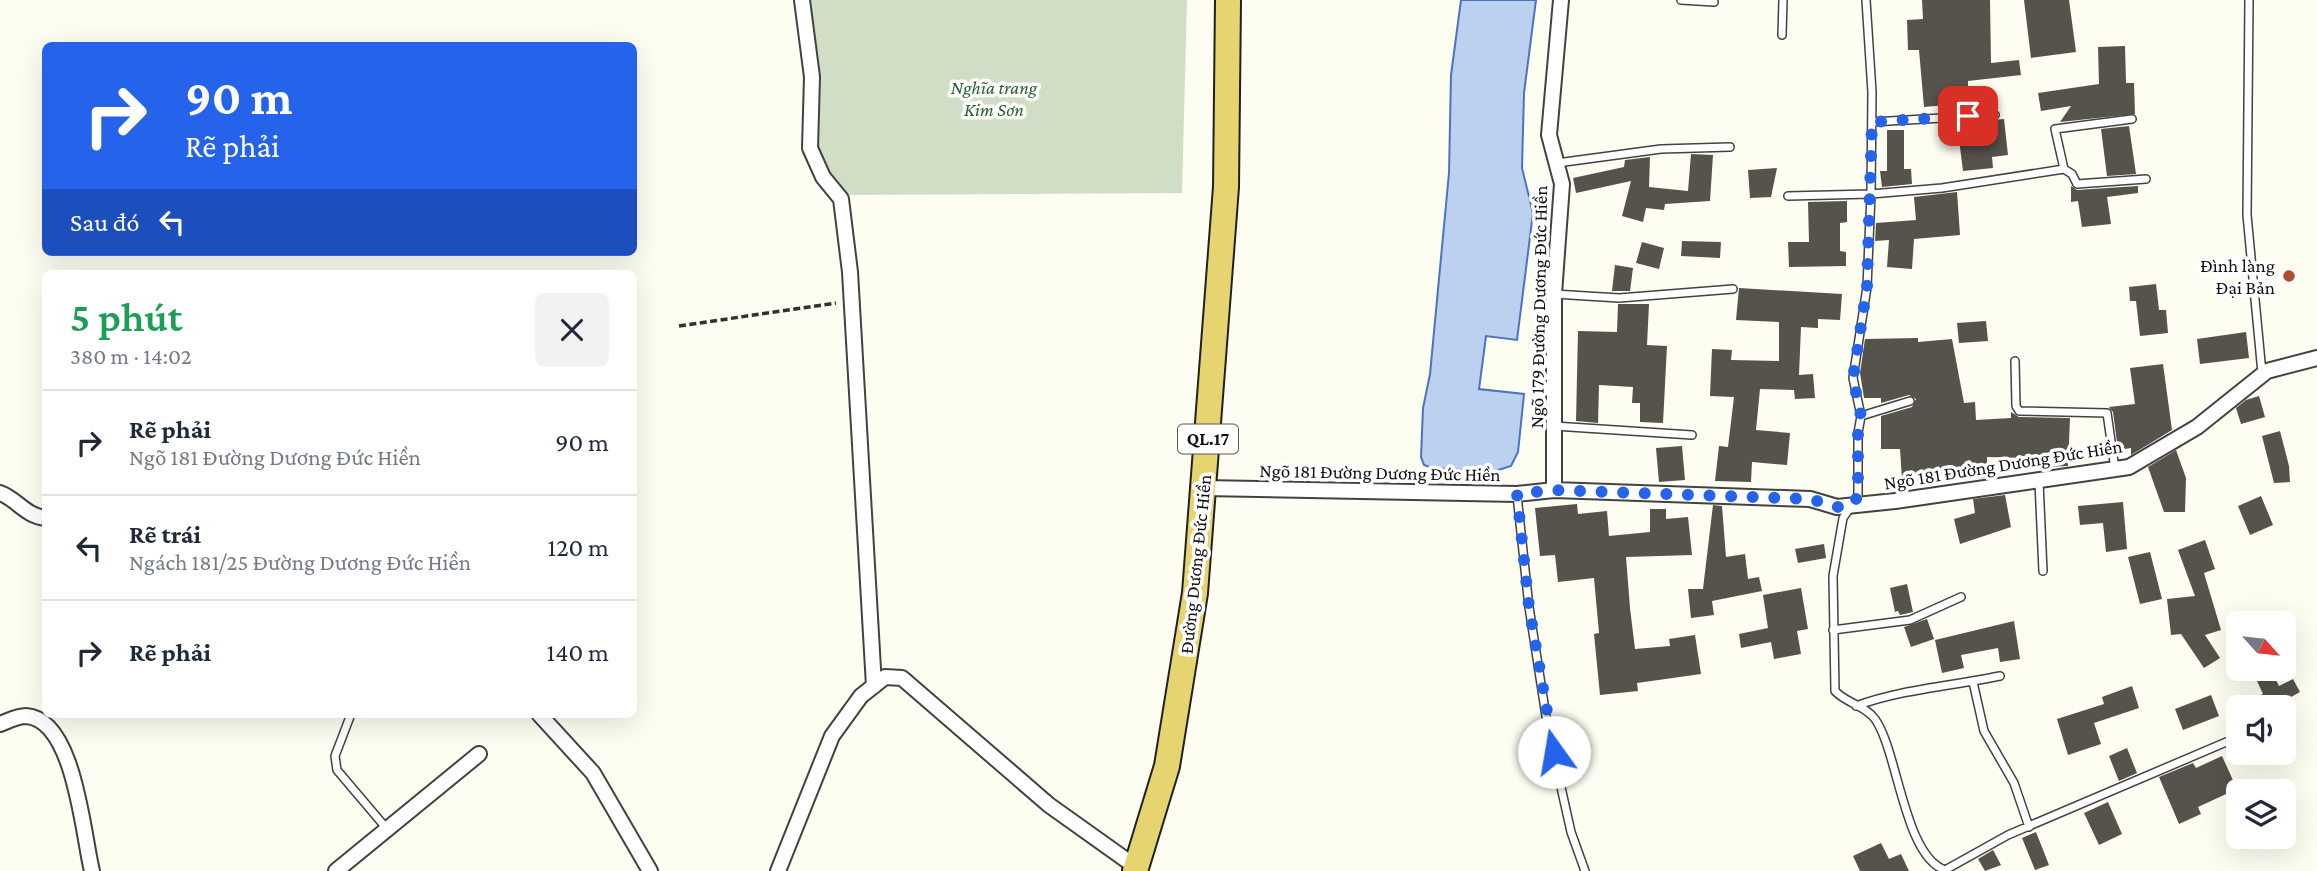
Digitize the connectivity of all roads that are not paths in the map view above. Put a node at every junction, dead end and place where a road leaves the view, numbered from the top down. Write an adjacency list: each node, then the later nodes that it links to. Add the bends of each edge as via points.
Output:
1 (802, 0): 41 (street, via 812,76 810,148 823,177 842,199)
2 (1228, 0): 30 (highway, Đường Dương Đức Hiền / QL.17, via 1226,187)
3 (1561, 0): 14 (street, Ngõ 179 Đường Dương Đức Hiền, via 1549,135)
4 (1681, 0): 8 (lane)
5 (1783, 0): 9 (lane)
6 (1866, 0): 12 (lane)
7 (2249, 0): 23 (lane, via 2247,215)
8 (1714, 2)
9 (1782, 35)
10 (1995, 115): 12 (lane)
11 (2132, 119): 15 (lane, via 2055,129)
12 (1872, 122): 17 (lane)
13 (1730, 147): 14 (lane, via 1661,149)
14 (1556, 163): 20 (street, Ngõ 179 Đường Dương Đức Hiền, via 1562,184)
15 (2064, 169): 16 (lane, via 2077,184); 17 (lane)
16 (2146, 179)
17 (1871, 194): 18 (lane); 25 (lane, via 1867,287 1853,378)
18 (1788, 196)
19 (1733, 289): 20 (lane, via 1619,298)
20 (1555, 294): 26 (street, Ngõ 179 Đường Dương Đức Hiền)
21 (2317, 358): 23 (street, Ngõ 181 Đường Dương Đức Hiền, via 2284,364)
22 (2015, 361): 28 (lane, via 2019,411 2107,413)
23 (2262, 375): 28 (street, Ngõ 181 Đường Dương Đức Hiền, via 2197,427 2129,467)
24 (1910, 401): 25 (lane)
25 (1861, 416): 34 (lane)
26 (1554, 426): 27 (lane); 31 (street, Ngõ 179 Đường Dương Đức Hiền)
27 (1692, 435)
28 (2116, 469): 29 (street, Ngõ 181 Đường Dương Đức Hiền)
29 (2039, 482): 34 (street, Ngõ 181 Đường Dương Đức Hiền); 36 (lane)
30 (1204, 488): 33 (street, Ngõ 181 Đường Dương Đức Hiền); 50 (highway, Đường Dương Đức Hiền / QL.17, via 1195,593 1167,766)
31 (1554, 490): 33 (street, Ngõ 181 Đường Dương Đức Hiền); 34 (street, Ngõ 181 Đường Dương Đức Hiền, via 1810,499 1837,507)
32 (0, 493): 35 (street)
33 (1517, 494): 55 (lane, via 1548,729 1571,832)
34 (1855, 501): 38 (lane, via 1843,518 1833,576)
35 (42, 516)
36 (2043, 571)
37 (1961, 597): 38 (lane, via 1910,620)
38 (1833, 630): 42 (lane, via 1835,691)
39 (2000, 676): 40 (lane)
40 (1973, 682): 42 (lane, via 1887,695); 48 (lane, via 1984,732 2014,783)
41 (874, 686): 50 (street, via 885,677 902,678 1049,805); 54 (street, via 861,696 832,736)
42 (1856, 706): 48 (lane, via 1874,717 1881,730 1900,795 1938,868 1945,870)
43 (349, 718): 49 (lane, via 335,756 337,770)
44 (543, 718): 53 (street, via 593,773)
45 (0, 724): 51 (street, via 26,716 54,734 77,791)
46 (2226, 742): 48 (lane)
47 (479, 754): 49 (street)
48 (2029, 827)
49 (387, 829): 52 (street)
50 (1136, 869)
51 (92, 871)
52 (336, 871)
53 (650, 871)
54 (778, 871)
55 (1585, 871)

